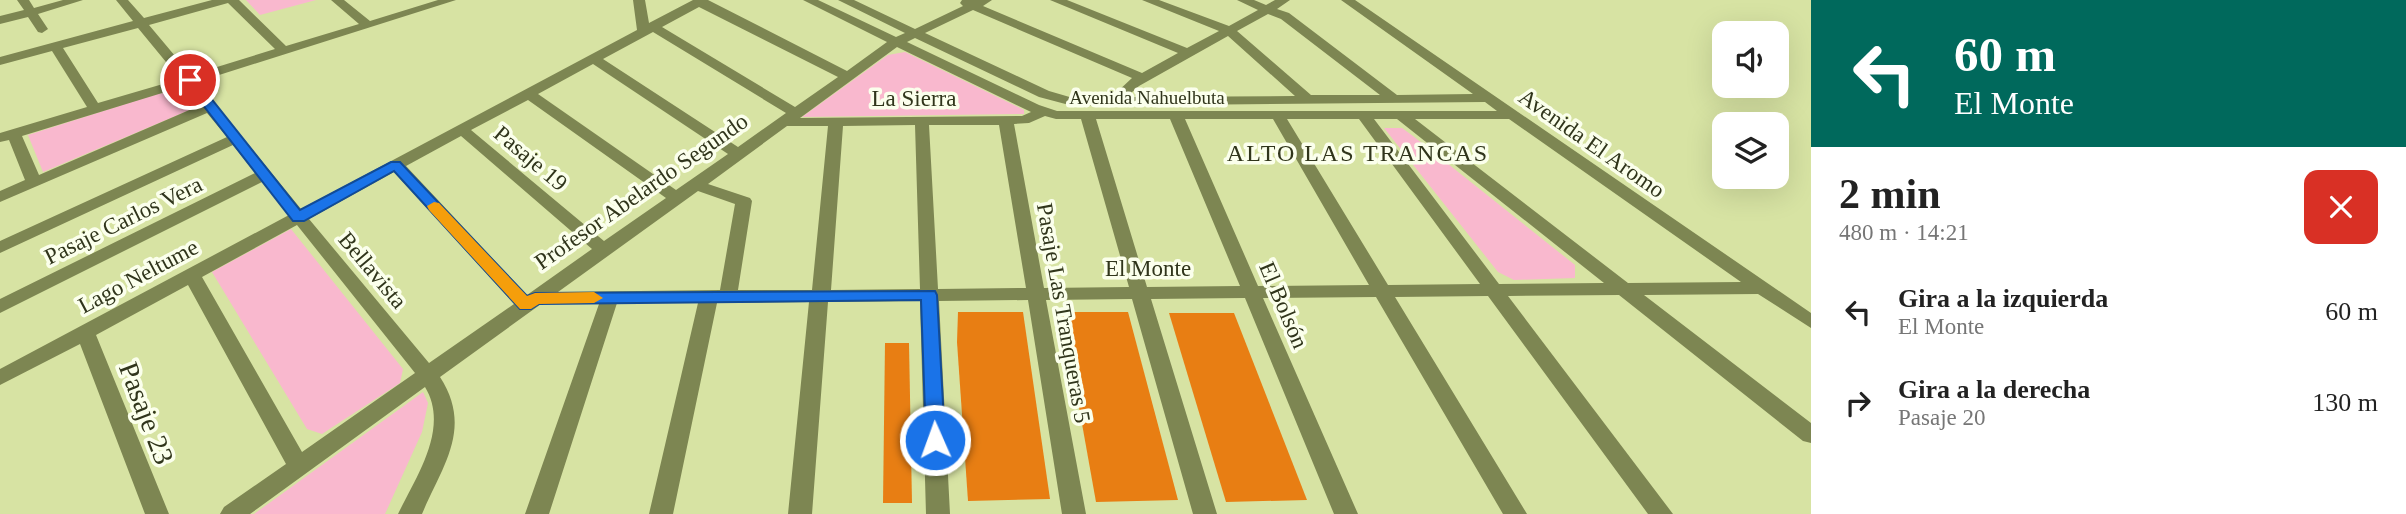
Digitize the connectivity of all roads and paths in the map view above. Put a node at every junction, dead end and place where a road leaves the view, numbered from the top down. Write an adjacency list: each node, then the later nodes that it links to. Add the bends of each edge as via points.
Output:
1 (23, 0): 19 (street)
2 (77, 0): 19 (street)
3 (122, 0): 21 (street, Bellavista)
4 (229, 0): 21 (street); 29 (street)
5 (337, 0): 22 (street)
6 (448, 0): 22 (street)
7 (639, 0): 24 (street)
8 (809, 0): 27 (street, Avenida Nahuelbuta)
9 (844, 0): 26 (street, Avenida Nahuelbuta)
10 (960, 0): 17 (street)
11 (1056, 0): 30 (street)
12 (1148, 0): 25 (street)
13 (1242, 0): 18 (street)
14 (1284, 0): 18 (street)
15 (1347, 0): 37 (street, Avenida El Aromo)
16 (701, 1): 24 (street, Lago Neltume); 33 (street)
17 (980, 3): 26 (street, Profesor Abelardo Segundo); 34 (street)
18 (1268, 9): 25 (street); 41 (street, via 1285,16)
19 (30, 12): 20 (street); 23 (street)
20 (0, 20)
21 (141, 23): 28 (street); 35 (street, Bellavista)
22 (368, 25): 29 (street)
23 (42, 29)
24 (648, 29): 31 (street, Lago Neltume); 49 (street)
25 (1229, 30): 30 (street); 38 (street)
26 (912, 32): 27 (street, Profesor Abelardo Segundo); 39 (street, Avenida Nahuelbuta, via 1056,98)
27 (896, 42): 33 (street, Profesor Abelardo Segundo); 43 (street, Avenida Nahuelbuta)
28 (55, 46): 32 (street); 42 (street)
29 (284, 51): 35 (street)
30 (1188, 53): 34 (street)
31 (593, 58): 36 (street, Lago Neltume); 56 (street)
32 (0, 61)
33 (848, 76): 49 (street, Profesor Abelardo Segundo)
34 (1143, 78): 39 (street, via 1124,92)
35 (190, 80): 40 (street, Bellavista); 42 (street)
36 (527, 93): 53 (street, Lago Neltume); 62 (street)
37 (1487, 98): 41 (street, Avenida Nahuelbuta); 45 (street, Avenida El Aromo)
38 (1308, 100): 39 (street, Avenida Nahuelbuta); 41 (street, Avenida Nahuelbuta)
39 (1128, 101)
40 (211, 106): 55 (street, Bellavista); 59 (street)
41 (1397, 107): 44 (street, Avenida Nahuelbuta); 45 (street, Avenida Nahuelbuta); 69 (street)
42 (95, 109): 54 (street)
43 (1043, 112): 48 (street, Avenida Nahuelbuta); 50 (street, La Sierra, via 1031,119)
44 (1363, 115): 47 (street, Avenida Nahuelbuta); 68 (street)
45 (1511, 115): 67 (street, Avenida El Aromo)
46 (1176, 116): 47 (street, Avenida Nahuelbuta); 48 (street, Avenida Nahuelbuta); 71 (street, El Bolsón)
47 (1278, 116): 70 (street)
48 (1088, 117): 72 (street)
49 (789, 118): 52 (street, La Sierra); 56 (street, Profesor Abelardo Segundo)
50 (1006, 120): 51 (street, La Sierra); 73 (street, Pasaje Las Tranqueras 5)
51 (922, 121): 52 (street, La Sierra); 74 (street)
52 (836, 122): 75 (street)
53 (461, 129): 57 (street, Lago Neltume); 65 (street, Pasaje 19)
54 (7, 136): 59 (street)
55 (237, 138): 58 (street, Bellavista); 64 (street)
56 (738, 154): 60 (street, Profesor Abelardo Segundo)
57 (396, 165): 63 (street, Lago Neltume); 78 (street)
58 (266, 174): 63 (street, Bellavista); 79 (street, Pasaje Carlos Vera)
59 (34, 182): 61 (street)
60 (695, 185): 62 (street, Profesor Abelardo Segundo); 76 (street, via 744,201)
61 (0, 197)
62 (677, 198): 65 (street, Profesor Abelardo Segundo)
63 (298, 218): 66 (street, Lago Neltume); 82 (street, Bellavista)
64 (0, 248)
65 (604, 250): 78 (street, Profesor Abelardo Segundo)
66 (192, 275): 81 (street, Lago Neltume); 85 (street)
67 (1762, 288): 69 (street, El Monte); 80 (street, Avenida El Aromo)
68 (1494, 290): 69 (street, El Monte); 70 (street, El Monte); 97 (street)
69 (1624, 290): 84 (street)
70 (1383, 291): 71 (street, El Monte); 96 (street)
71 (1251, 292): 72 (street, El Monte); 95 (street, El Bolsón)
72 (1140, 293): 73 (street, El Monte); 94 (street)
73 (1036, 294): 74 (street, El Monte); 93 (street, Pasaje Las Tranqueras 5)
74 (929, 295): 75 (street, El Monte); 92 (street)
75 (820, 296): 76 (street, El Monte); 91 (street)
76 (719, 297): 77 (street, El Monte); 90 (street)
77 (610, 298): 78 (street, El Monte); 89 (street)
78 (530, 302): 82 (street, Profesor Abelardo Segundo)
79 (0, 307)
80 (1811, 322)
81 (85, 332): 83 (street, Lago Neltume); 86 (street, Pasaje 23)
82 (428, 375): 85 (street, Profesor Abelardo Segundo); 88 (street, Bellavista, via 444,402 446,421)
83 (0, 378)
84 (1811, 435)
85 (299, 467): 87 (street, Profesor Abelardo Segundo)
86 (156, 514)
87 (232, 514)
88 (410, 514)
89 (537, 514)
90 (662, 514)
91 (800, 514)
92 (939, 514)
93 (1074, 514)
94 (1205, 514)
95 (1346, 514)
96 (1516, 514)
97 (1661, 514)

